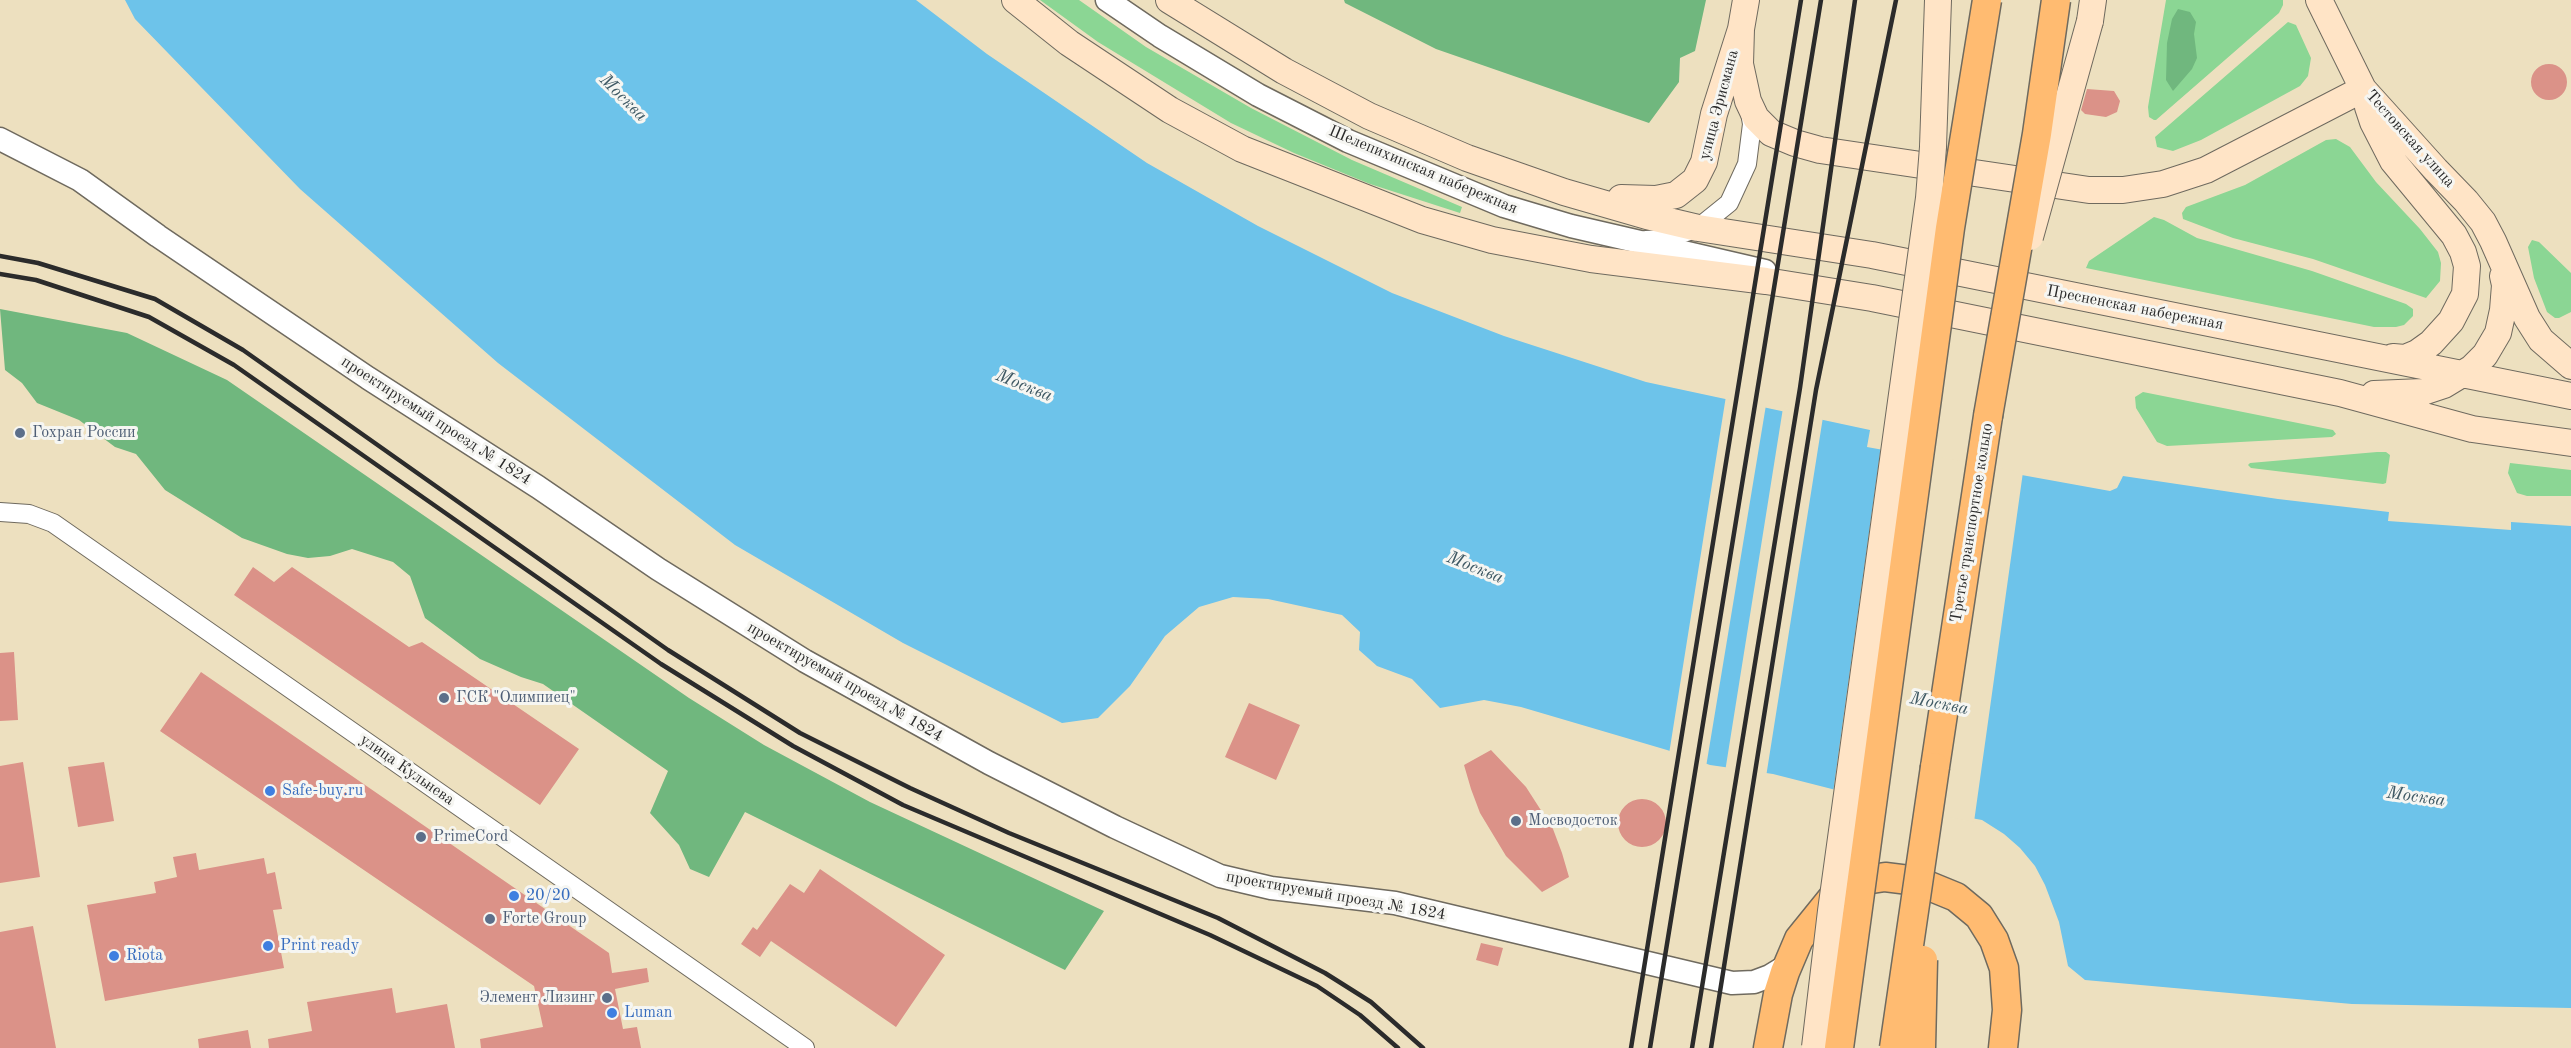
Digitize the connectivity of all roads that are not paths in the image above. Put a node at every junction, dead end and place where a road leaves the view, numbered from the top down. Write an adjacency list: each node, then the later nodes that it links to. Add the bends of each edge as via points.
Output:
1 (1015, 0): 18 (main road, via 1069,43 1180,116 1242,149 1422,220 1492,240 1590,259)
2 (1107, 0): 16 (street, Шелепихинская набережная, via 1258,95 1348,141 1504,206)
3 (1169, 0): 14 (main road, Шелепихинская набережная, via 1284,71 1370,116 1467,158)
4 (1746, 0): 10 (main road, улица Эрисмана)
5 (1938, 0): 31 (main road, bridge, via 1929,198)
6 (1987, 0): 32 (main road, bridge, via 1950,228)
7 (2056, 0): 24 (main road, Третье транспортное кольцо, bridge)
8 (2094, 0): 24 (main road, bridge)
9 (2319, 0): 11 (main road, Тестовская улица)
10 (1741, 29): 12 (main road, via 1740,64); 14 (main road, улица Эрисмана, via 1714,114 1704,162 1695,180 1676,195 1656,199)
11 (2363, 89): 12 (main road, via 2206,170 2163,184 2123,190 2053,185 1820,150 1771,133 1756,118); 17 (main road, Тестовская улица, via 2466,201); 19 (main road, via 2373,122 2393,161 2454,235 2463,252 2467,273 2465,294 2458,310 2436,338 2405,358)
12 (1748, 101): 15 (street, via 1751,145 1744,173 1729,203)
13 (0, 139): 28 (street, проектируемый проезд № 1824, via 80,180 167,243 658,569 805,661 989,764 1220,876 1271,888 1395,903 1732,983 1754,982)
14 (1564, 192): 15 (main road, Шелепихинская набережная)
15 (1698, 228): 16 (street, via 1666,239); 19 (main road, Пресненская набережная, via 1872,255)
16 (1638, 240): 18 (street, Шелепихинская набережная)
17 (2493, 241): 20 (main road, via 2527,318 2541,340); 21 (main road, via 2505,285 2498,333 2485,355)
18 (1872, 298): 22 (main road)
19 (2383, 357): 21 (main road, Пресненская набережная)
20 (2571, 366)
21 (2464, 374): 22 (main road, via 2423,392); 23 (main road, Пресненская набережная)
22 (2340, 393): 25 (main road, via 2472,429)
23 (2571, 396)
24 (1988, 416): 27 (main road, Третье транспортное кольцо)
25 (2571, 443)
26 (0, 512): 29 (street, улица Кульнева, via 29,514 53,523)
27 (1935, 767): 33 (main road, Третье транспортное кольцо, bridge); 34 (main road, bridge, via 1922,962)
28 (1788, 965): 30 (main road); 35 (main road, via 1799,939 1837,892 1858,881 1885,877 1917,882 1956,897 1979,916 1994,940 2004,968 2007,1010)
29 (805, 1048)
30 (1768, 1048)
31 (1815, 1048)
32 (1839, 1048)
33 (1894, 1048)
34 (1921, 1048)
35 (2002, 1048)

